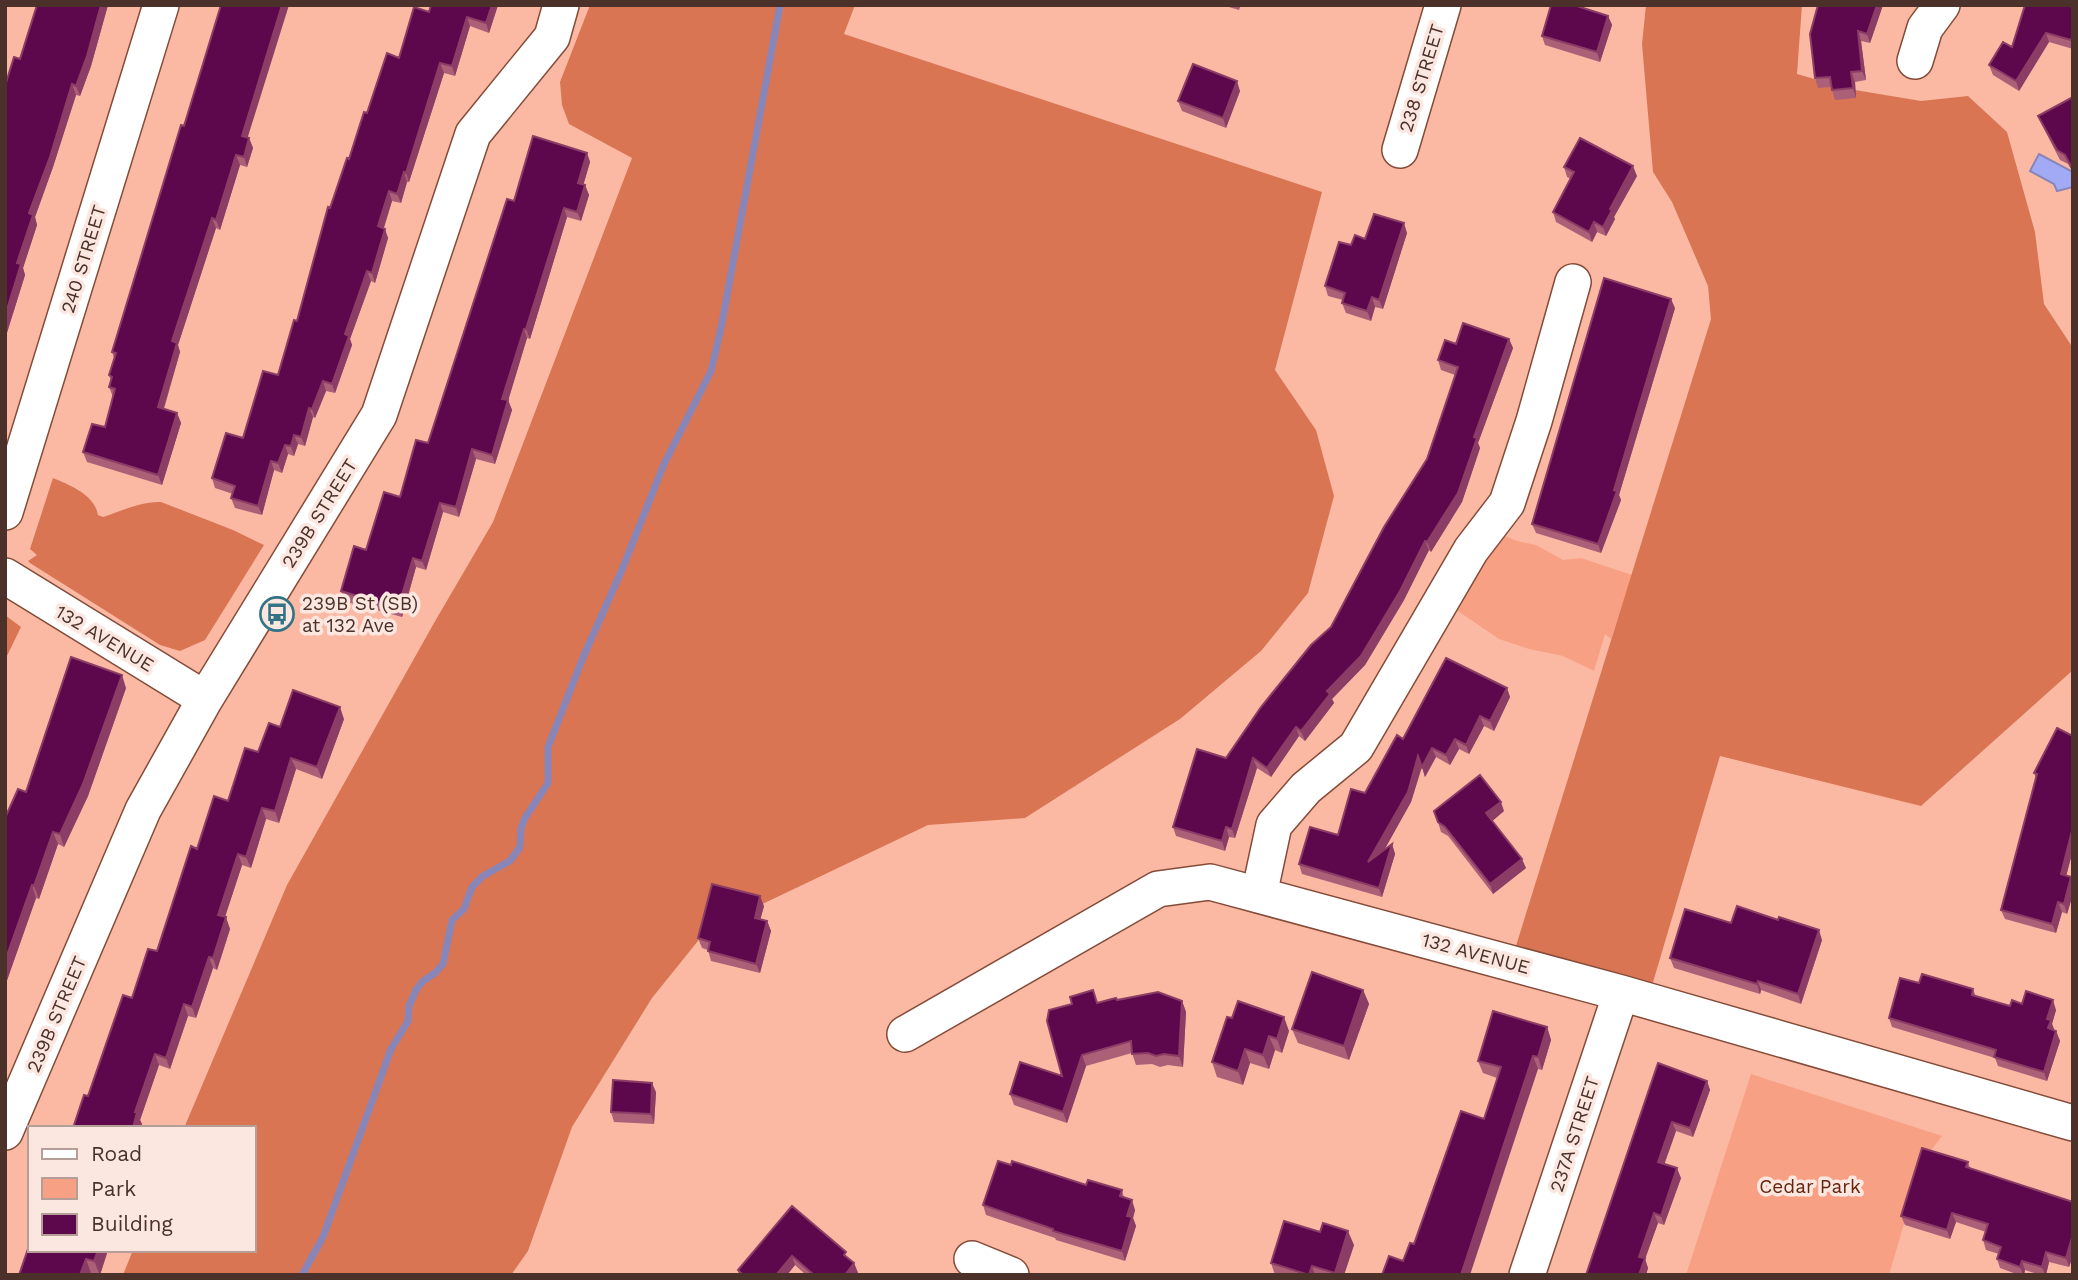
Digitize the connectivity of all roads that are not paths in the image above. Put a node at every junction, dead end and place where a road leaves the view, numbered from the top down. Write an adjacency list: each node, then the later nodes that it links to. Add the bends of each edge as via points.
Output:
1 (161, 5): 8 (street, 240 STREET)
2 (561, 5): 10 (street, 239B STREET, via 551,37 473,134 379,415)
3 (1443, 5): 6 (street, 238 STREET)
4 (1942, 5): 5 (street, via 1925,28)
5 (1915, 61)
6 (1400, 150)
7 (1573, 282): 11 (street, via 1507,503 1471,550 1356,747 1306,789 1274,825)
8 (5, 512)
9 (5, 576): 10 (street, 132 AVENUE)
10 (205, 699): 15 (street, 239B STREET, via 143,810)
11 (1259, 895): 12 (street, 132 AVENUE); 13 (street, 132 AVENUE, via 1210,882 1158,889)
12 (1621, 993): 14 (street, 132 AVENUE); 18 (street, 237A STREET)
13 (905, 1034)
14 (2073, 1123)
15 (5, 1132)
16 (972, 1259): 17 (street)
17 (1011, 1275)
18 (1527, 1275)

